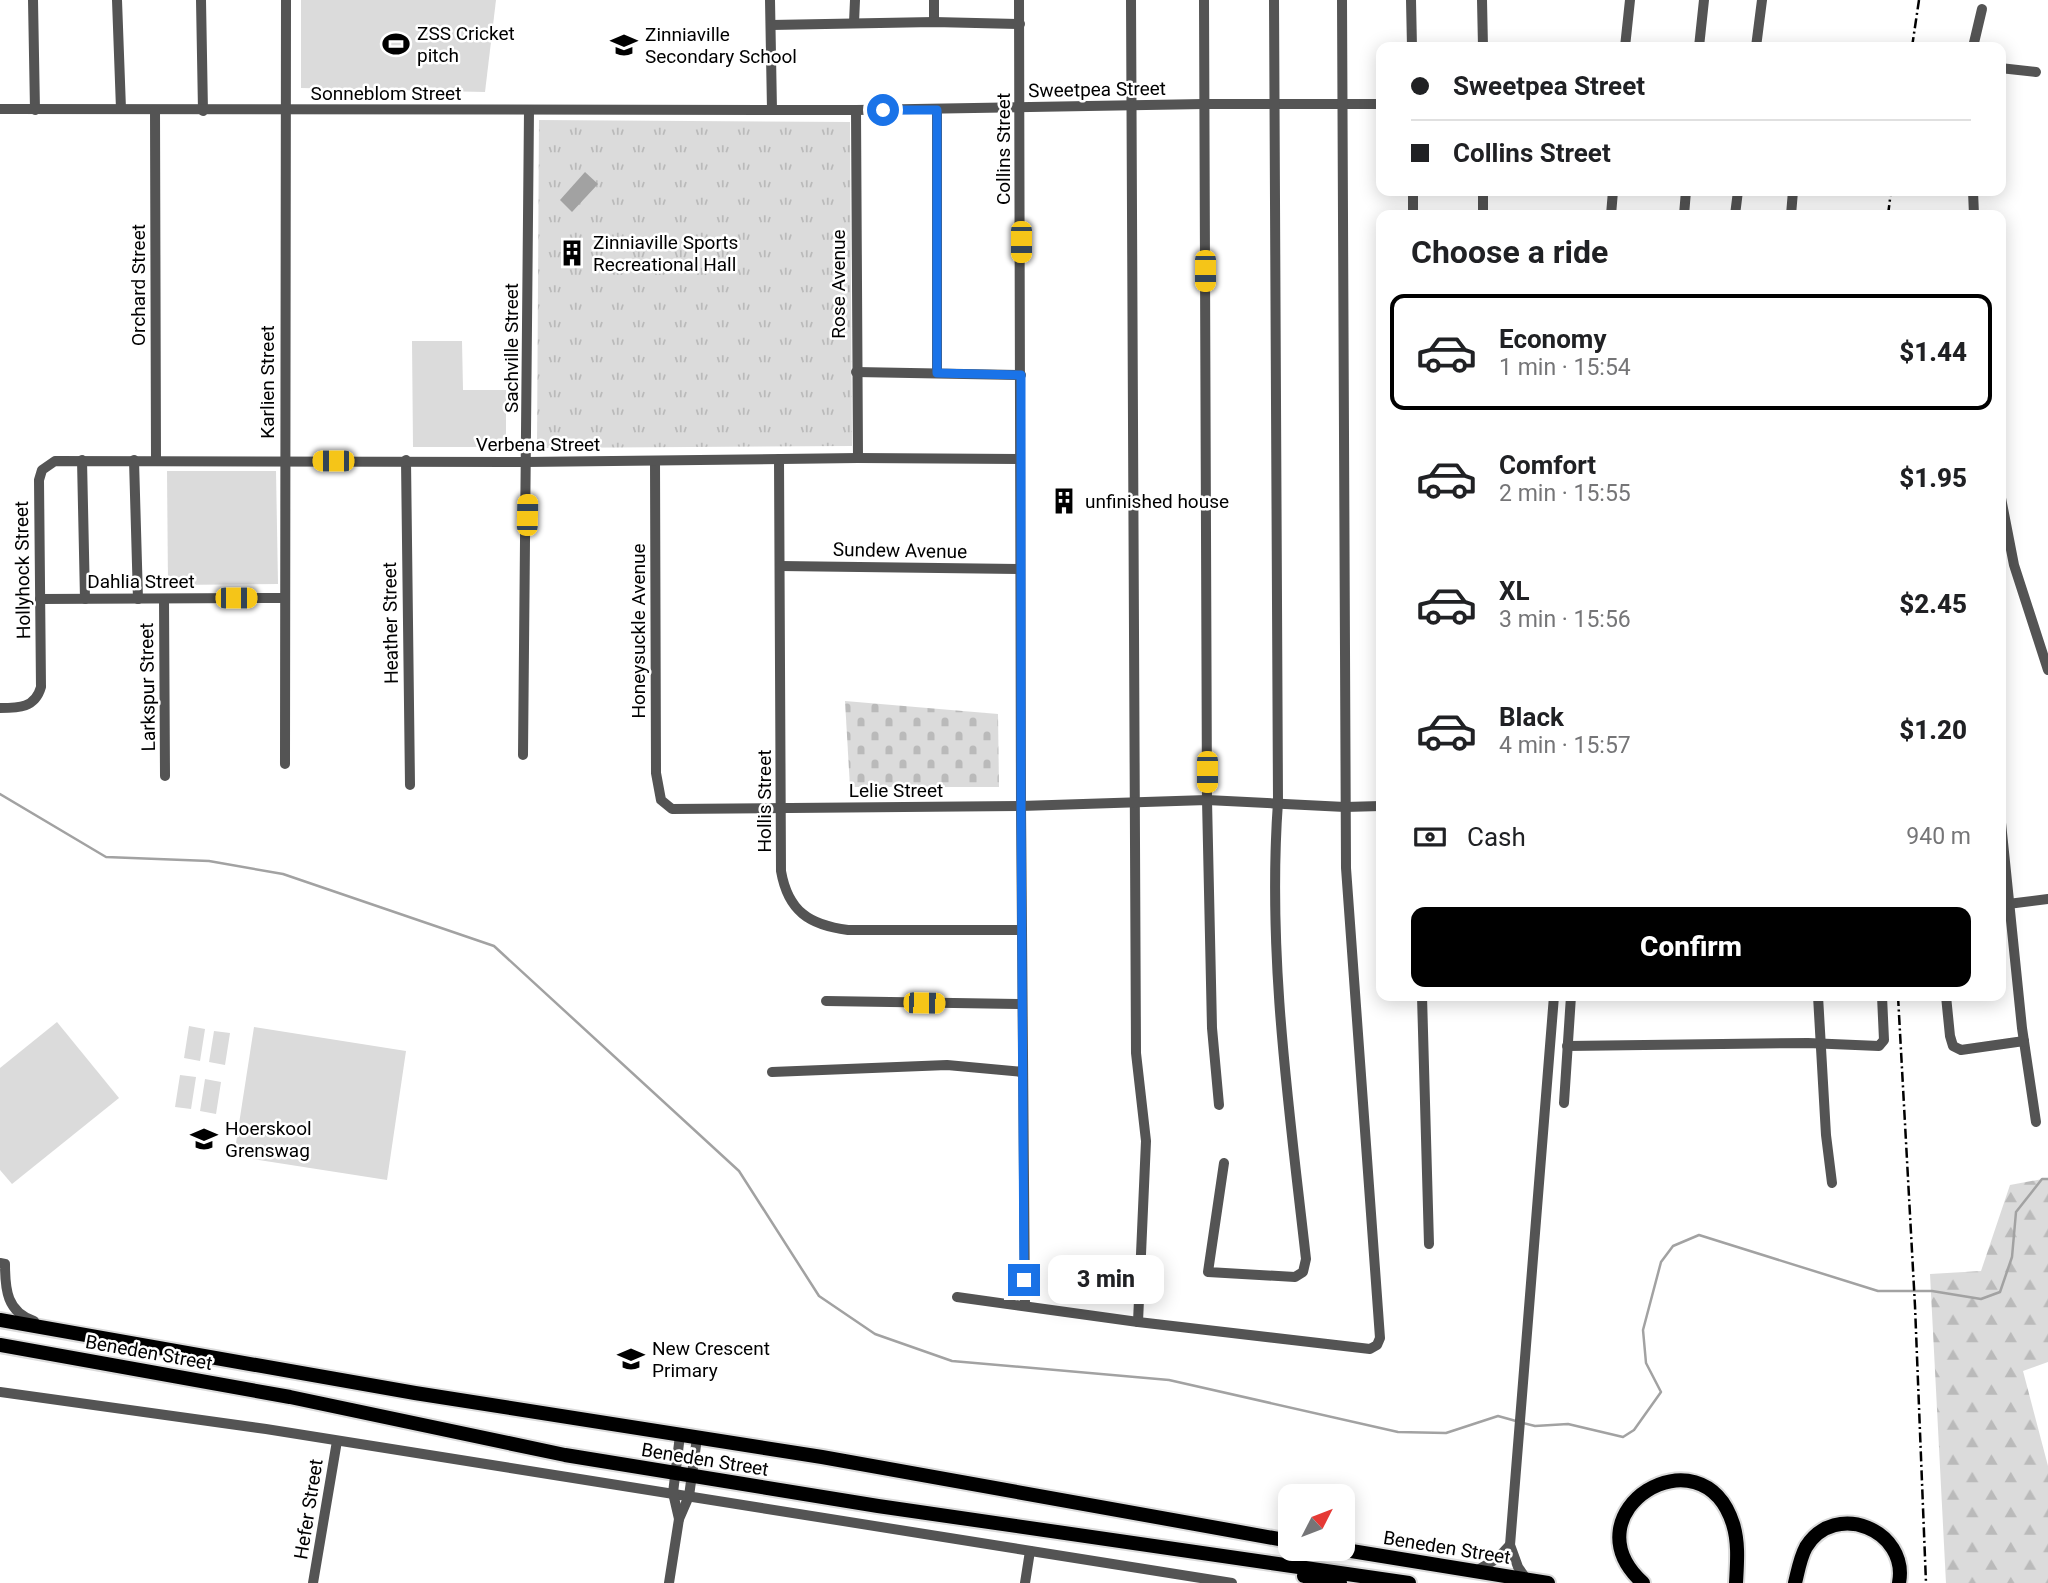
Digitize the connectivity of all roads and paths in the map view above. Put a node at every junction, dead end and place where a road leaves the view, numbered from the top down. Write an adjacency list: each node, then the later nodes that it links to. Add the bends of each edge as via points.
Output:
1 (33, 0): 39 (street)
2 (117, 0): 37 (street)
3 (201, 0): 46 (street)
4 (286, 0): 41 (street, Karlien Street)
5 (770, 0): 22 (street)
6 (855, 0): 20 (street)
7 (934, 0): 19 (street)
8 (1019, 0): 21 (street, Collins Street)
9 (1132, 0): 35 (street)
10 (1204, 0): 31 (street)
11 (1274, 0): 32 (street)
12 (1342, 0): 33 (street)
13 (1411, 0): 23 (street)
14 (1482, 0): 24 (street)
15 (1630, 0): 25 (street)
16 (1704, 0): 26 (street)
17 (1762, 0): 27 (street)
18 (1982, 9): 28 (street)
19 (934, 22): 20 (street); 21 (street)
20 (855, 23): 22 (street)
21 (1020, 24): 38 (street, Collins Street)
22 (771, 25): 43 (street)
23 (1412, 42)
24 (1483, 42)
25 (1626, 42)
26 (1700, 42)
27 (1757, 42)
28 (1974, 42)
29 (2006, 69): 30 (street)
30 (2036, 72)
31 (1204, 104): 32 (street, Sweetpea Street); 35 (street, Sweetpea Street); 76 (street)
32 (1275, 104): 33 (street, Sweetpea Street); 78 (street)
33 (1343, 104): 34 (street, Sweetpea Street); 81 (street)
34 (1376, 104)
35 (1131, 107): 38 (street, Sweetpea Street); 77 (street)
36 (0, 109): 39 (street, Sonneblom Street)
37 (121, 109): 39 (street, Sonneblom Street); 40 (street, Sonneblom Street)
38 (1021, 109): 45 (street, Sweetpea Street); 49 (street, Collins Street)
39 (35, 110)
40 (155, 110): 46 (street, Sonneblom Street); 55 (street, Orchard Street)
41 (285, 110): 42 (street, Sonneblom Street); 46 (street, Sonneblom Street); 58 (street, Karlien Street)
42 (529, 110): 43 (street, Sonneblom Street); 60 (street, Sachville Street)
43 (772, 110): 44 (street, Sweetpea Street)
44 (856, 110): 45 (street, Sweetpea Street); 47 (street, Rose Avenue)
45 (937, 110): 48 (street)
46 (204, 111)
47 (856, 372): 48 (street); 50 (street, Rose Avenue)
48 (937, 373): 49 (street)
49 (1021, 375): 52 (street, Collins Street)
50 (858, 458): 51 (street, Verbena Street); 52 (street, Verbena Street)
51 (779, 459): 59 (street, Verbena Street); 62 (street, Hollis Street)
52 (1020, 459): 63 (street, Collins Street)
53 (82, 460): 54 (street, Verbena Street); 57 (street, Verbena Street); 66 (street)
54 (134, 460): 55 (street, Verbena Street); 67 (street)
55 (156, 460): 58 (street, Verbena Street)
56 (406, 460): 58 (street, Verbena Street); 60 (street, Verbena Street); 74 (street, Heather Street)
57 (55, 461): 65 (street, Hollyhock Street, via 42,470 39,480)
58 (284, 461): 64 (street, Karlien Street)
59 (655, 461): 60 (street, Verbena Street); 75 (street, Honeysuckle Avenue, via 656,773)
60 (527, 462): 71 (street, Sachville Street)
61 (2006, 524): 69 (street, via 2014,565)
62 (780, 566): 63 (street, Sundew Avenue); 82 (street, Hollis Street)
63 (1020, 569): 79 (street, Collins Street)
64 (284, 598): 68 (street, Dahlia Street); 72 (street, Karlien Street)
65 (40, 599): 66 (street, Dahlia Street); 70 (street, Hollyhock Street, via 39,695 30,704)
66 (85, 599): 67 (street, Dahlia Street)
67 (138, 599): 68 (street, Dahlia Street)
68 (164, 599): 73 (street, Larkspur Street)
69 (2048, 670)
70 (0, 708)
71 (523, 755)
72 (285, 764)
73 (165, 776)
74 (410, 785)
75 (661, 800): 82 (street, Lelie Street, via 682,810)
76 (1207, 800): 77 (street, Lelie Street); 78 (street, Lelie Street); 101 (street, via 1212,1028)
77 (1134, 802): 79 (street, Lelie Street); 112 (street, via 1136,1053 1146,1141)
78 (1278, 802): 81 (street, Lelie Street); 103 (street, via 1275,846 1281,1038 1306,1259 1303,1272 1295,1277 1208,1272)
79 (1021, 806): 82 (street, Lelie Street); 86 (street, Collins Street)
80 (1376, 806): 81 (street, Lelie Street)
81 (1345, 807): 112 (street, via 1380,1338 1370,1349)
82 (782, 808): 86 (street, Hollis Street, via 783,886 787,897 812,920 848,930)
83 (2048, 899): 84 (street)
84 (2006, 905)
85 (2006, 919): 95 (street)
86 (1022, 930): 94 (street, Collins Street)
87 (825, 1001): 94 (street)
88 (1422, 1001): 105 (street)
89 (1554, 1001): 125 (street)
90 (1571, 1001): 97 (street)
91 (1818, 1001): 96 (street)
92 (1882, 1001): 96 (street, via 1884,1040 1879,1046)
93 (1947, 1001): 95 (street, via 1950,1036 1961,1050)
94 (1022, 1004): 99 (street, Collins Street)
95 (2024, 1041): 102 (street)
96 (1821, 1044): 97 (street); 104 (street)
97 (1567, 1046): 100 (street)
98 (772, 1072): 99 (street, via 947,1065)
99 (1023, 1072): 110 (street, Collins Street)
100 (1564, 1103)
101 (1219, 1105)
102 (2036, 1122)
103 (1224, 1163)
104 (1832, 1183)
105 (1429, 1244)
106 (0, 1263): 107 (street, via 5,1264)
107 (5, 1281): 108 (street); 113 (street, via 14,1311)
108 (0, 1293)
109 (957, 1297): 110 (street)
110 (1025, 1306): 112 (street)
111 (0, 1320): 113 (main road, Beneden Street)
112 (1138, 1322)
113 (49, 1328): 116 (main road, Beneden Street)
114 (0, 1345): 119 (main road, Beneden Street)
115 (0, 1392): 118 (street, Beneden Street)
116 (680, 1435): 117 (main road, Beneden Street); 119 (street)
117 (697, 1438): 120 (street); 124 (main road, Beneden Street)
118 (337, 1441): 121 (street, Beneden Street); 131 (street, Hefer Street)
119 (674, 1473): 120 (main road, Beneden Street); 121 (street)
120 (691, 1476): 122 (street); 128 (main road, Beneden Street)
121 (673, 1493): 122 (street, Beneden Street); 123 (street)
122 (688, 1496): 123 (street); 126 (street, Beneden Street)
123 (679, 1519): 132 (street)
124 (1278, 1539)
125 (1510, 1545): 129 (street); 130 (street)
126 (1030, 1551): 133 (street); 134 (street, Beneden Street)
127 (1355, 1552): 129 (main road, Beneden Street)
128 (1213, 1553): 135 (main road); 136 (main road, Beneden Street)
129 (1476, 1571): 130 (main road, Beneden Street)
130 (1527, 1580): 137 (main road, Beneden Street)
131 (313, 1583)
132 (668, 1583)
133 (1025, 1583)
134 (1232, 1583)
135 (1340, 1583)
136 (1409, 1583)
137 (1548, 1583)
138 (1643, 1583): 139 (main road, via 1622,1554 1623,1518 1648,1488 1675,1481 1703,1486 1729,1512 1737,1546)
139 (1736, 1583)
140 (1795, 1583): 141 (main road, via 1801,1558 1814,1536 1835,1525 1857,1523 1878,1532 1895,1551)
141 (1899, 1583)

